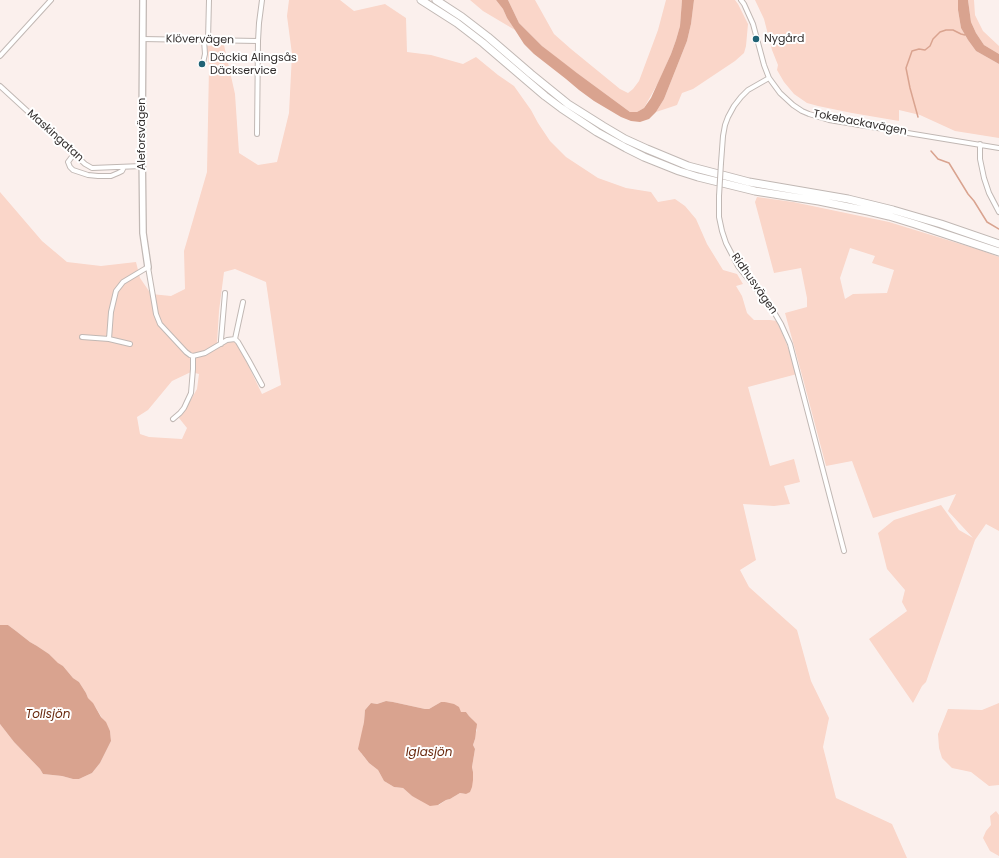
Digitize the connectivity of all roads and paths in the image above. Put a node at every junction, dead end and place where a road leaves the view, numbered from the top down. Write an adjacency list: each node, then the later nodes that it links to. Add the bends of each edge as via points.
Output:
1 (51, 0): 11 (street)
2 (143, 0): 8 (street, Aleforsvägen)
3 (209, 0): 9 (street)
4 (262, 0): 10 (street)
5 (421, 0): 23 (highway, via 483,43 561,108 597,132 644,157 678,171 755,191 889,216)
6 (436, 0): 22 (highway, via 462,17 568,104 624,139 647,149 688,166 749,182 848,199 893,210)
7 (741, 0): 13 (street, Tokebackavägen, via 753,24)
8 (142, 40): 9 (street, Klövervägen); 19 (street, Aleforsvägen)
9 (206, 40): 10 (street, Klövervägen); 12 (street)
10 (258, 41): 15 (street)
11 (0, 56)
12 (203, 63)
13 (769, 78): 16 (street, Tokebackavägen, via 793,105 809,114 829,120); 35 (street, Ridhusvägen, bridge, via 741,97 725,125 719,217 726,243 738,266 771,307 790,344)
14 (0, 86): 18 (street, Maskingatan)
15 (256, 134)
16 (980, 144): 17 (street, Tokebackavägen); 21 (street, via 984,178)
17 (999, 148)
18 (74, 154): 20 (street, Maskingatan, via 92,168); 20 (street, via 68,162 73,170 79,173 111,176 122,171)
19 (142, 166): 20 (street, Maskingatan); 24 (street, Aleforsvägen, via 143,233)
20 (124, 167)
21 (999, 212)
22 (999, 244)
23 (999, 252)
24 (148, 267): 29 (street, via 123,282 116,291); 32 (street, Aleforsvägen, via 160,324 186,352)
25 (225, 292): 31 (street)
26 (243, 302): 28 (street)
27 (82, 337): 29 (street)
28 (235, 338): 31 (street); 33 (street, via 250,360)
29 (109, 339): 30 (street)
30 (130, 344)
31 (221, 344): 32 (street)
32 (193, 356): 34 (street, via 190,393 184,408)
33 (262, 386)
34 (173, 419)
35 (844, 551)

